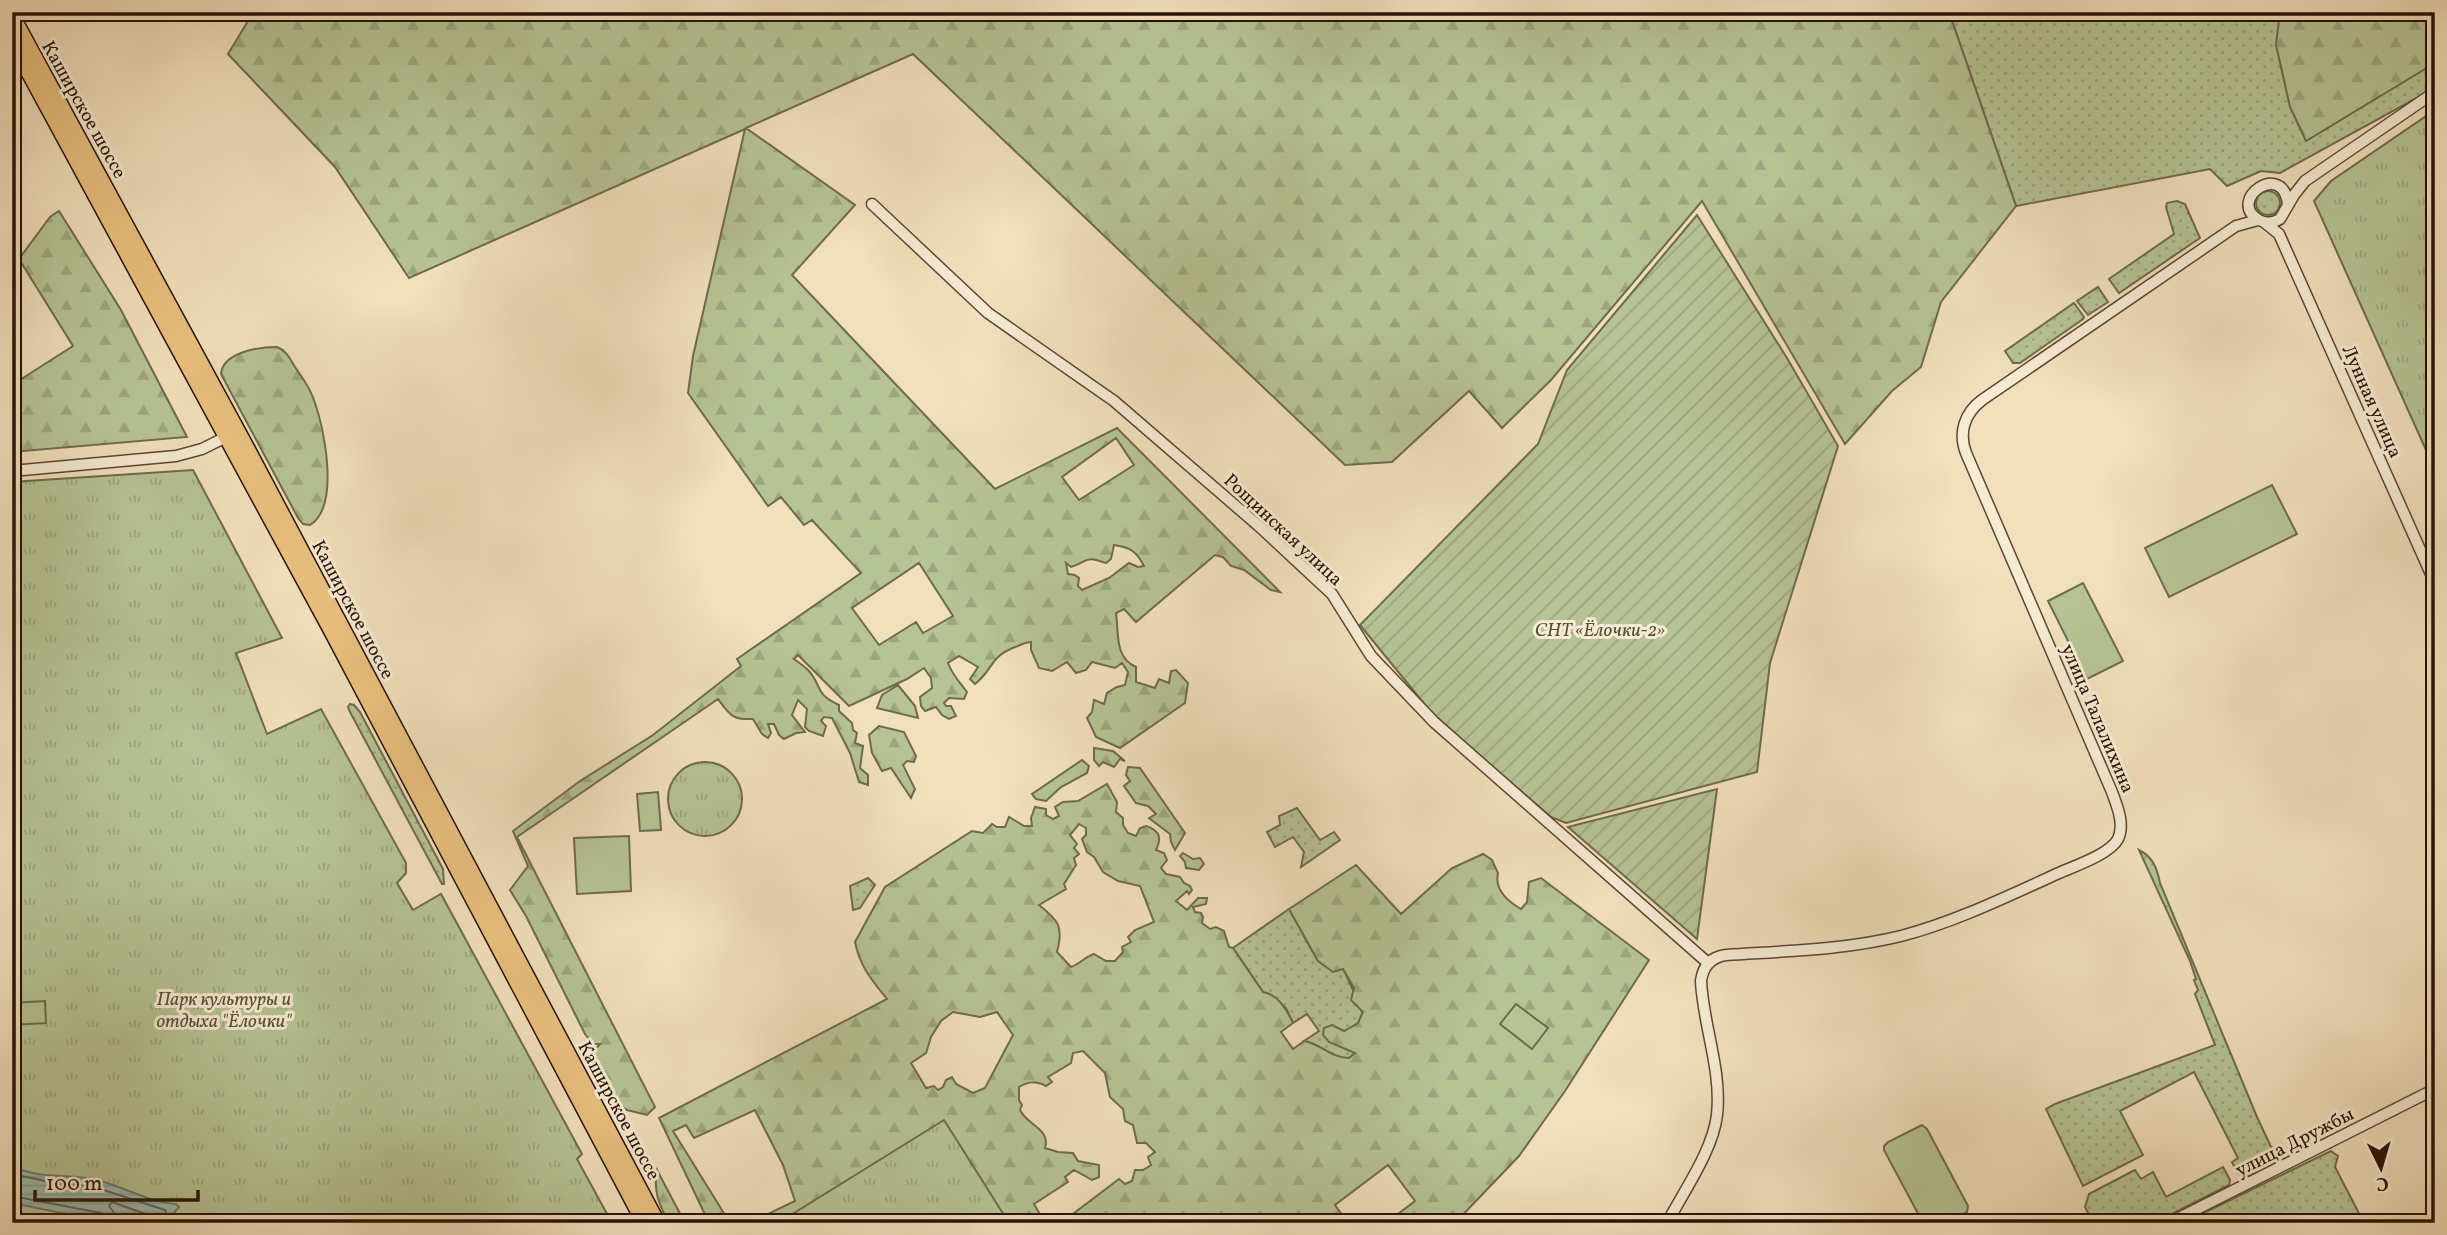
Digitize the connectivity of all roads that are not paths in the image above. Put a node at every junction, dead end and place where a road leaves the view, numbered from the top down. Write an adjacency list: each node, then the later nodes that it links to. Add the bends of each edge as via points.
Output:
1 (12, 15): 12 (main road, Каширское шоссе)
2 (12, 42): 12 (main road, Каширское шоссе)
3 (2435, 92): 4 (street)
4 (2305, 181): 5 (street); 8 (street)
5 (2274, 185): 7 (street, via 2256,188); 8 (street, via 2285,192)
6 (872, 204): 15 (street, Рощинская улица, via 988,313 1114,401 1261,527 1332,594 1371,656 1434,722)
7 (2249, 205): 9 (street); 10 (street)
8 (2286, 210): 9 (street, via 2274,222); 11 (street)
9 (2261, 221): 10 (street); 11 (street)
10 (2236, 226): 15 (street, улица Талалихина, via 1982,400 1963,427 1966,453 2115,798 2121,824 2116,842 2049,878 1910,933 1838,947 1721,955)
11 (2279, 234): 14 (street, Лунная улица)
12 (232, 434): 13 (street, via 176,456); 17 (main road, Каширское шоссе); 18 (main road, Каширское шоссе)
13 (12, 471)
14 (2435, 583)
15 (1708, 963): 19 (street, via 1701,985 1717,1087 1717,1118 1705,1152)
16 (2435, 1089): 20 (street, улица Дружбы)
17 (644, 1223)
18 (658, 1223)
19 (1667, 1223)
20 (2169, 1223)

